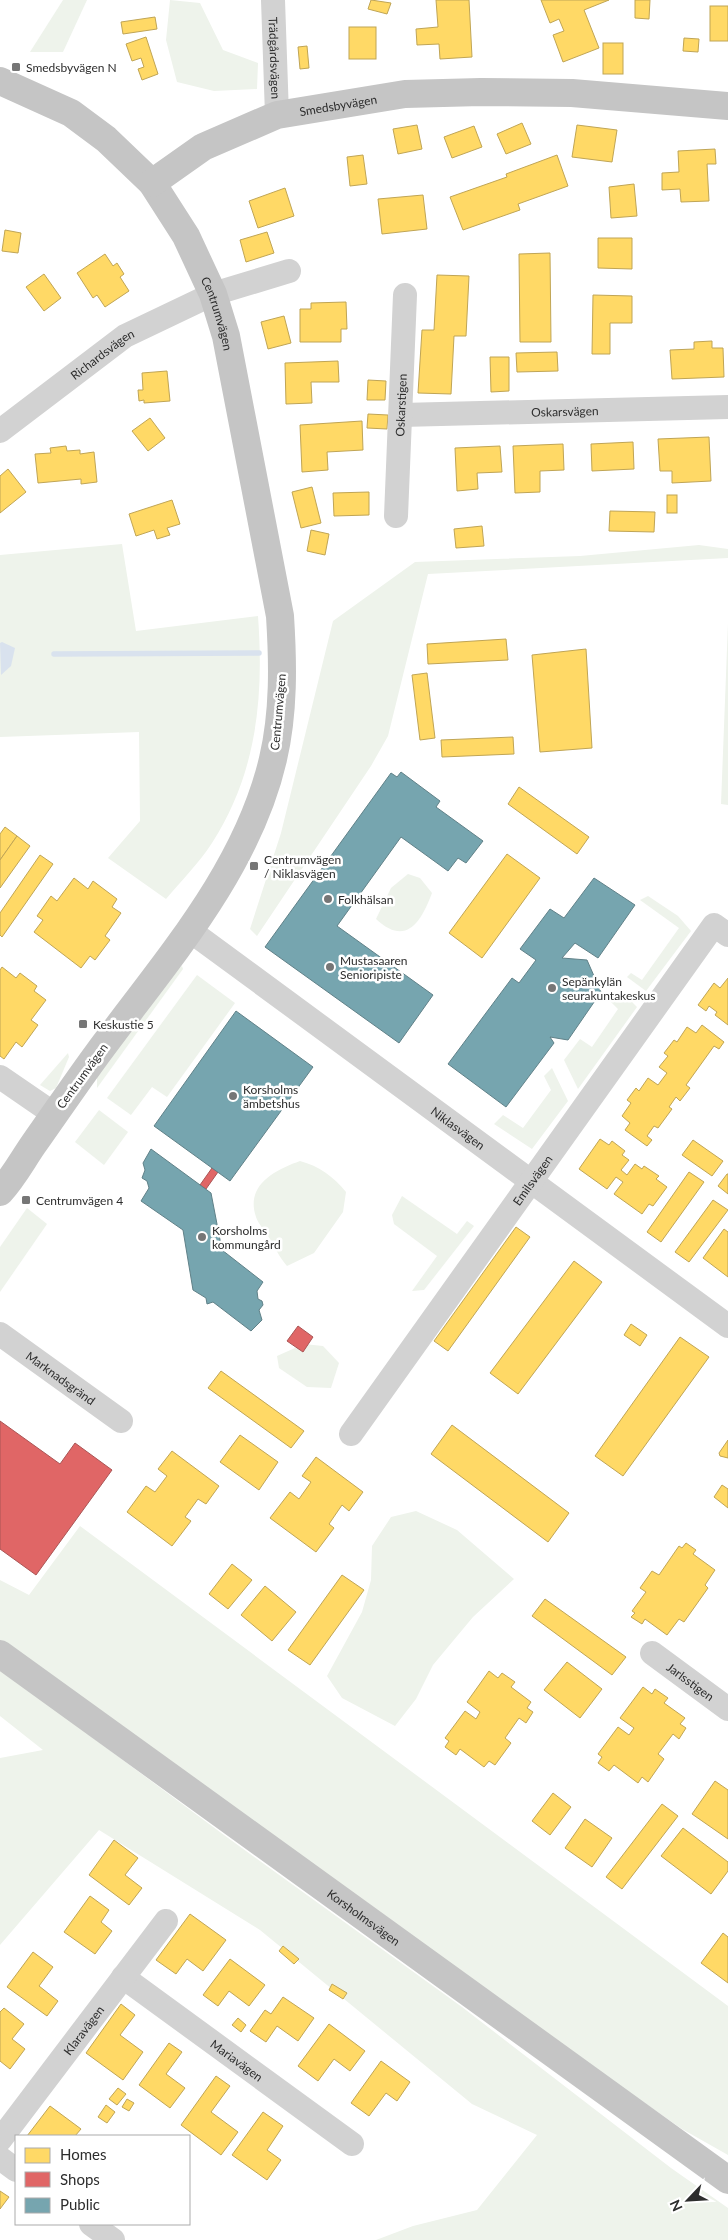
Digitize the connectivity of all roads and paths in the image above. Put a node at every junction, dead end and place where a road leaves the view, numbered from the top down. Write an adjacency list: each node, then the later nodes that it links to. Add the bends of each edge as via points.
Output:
1 (273, 0): 4 (street, Trädgårdsvägen)
2 (0, 81): 5 (main road, via 71,113 106,139)
3 (728, 106): 4 (main road, Smedsbyvägen, via 572,93 481,92 404,94)
4 (277, 115): 5 (main road, Smedsbyvägen, via 203,147)
5 (152, 183): 7 (main road, Centrumvägen, via 186,236)
6 (289, 271): 7 (street)
7 (213, 294): 11 (street, Richardsvägen, via 125,336); 13 (main road, Centrumvägen, via 226,336 280,616 281,705 274,758 259,808 236,856)
8 (405, 295): 10 (street, Oskarstigen)
9 (728, 407): 10 (street, Oskarsvägen)
10 (401, 415): 12 (street, Oskarstigen)
11 (0, 431)
12 (396, 516)
13 (189, 930): 16 (main road, Centrumvägen); 17 (street, Niklasvägen)
14 (721, 930): 17 (street, Emilsvägen)
15 (0, 1076): 16 (street)
16 (54, 1114): 18 (main road, Centrumvägen)
17 (531, 1182): 19 (street, Niklasvägen); 22 (street, Emilsvägen)
18 (2, 1191)
19 (728, 1326)
20 (0, 1334): 21 (street, Marknadsgränd)
21 (121, 1421)
22 (351, 1434)
23 (652, 1652): 25 (street, Jarlsstigen)
24 (0, 1654): 32 (main road, Korsholmsvägen)
25 (728, 1709)
26 (166, 1921): 27 (street, Klaravägen)
27 (123, 1976): 28 (street, Klaravägen); 29 (street, Mariavägen)
28 (0, 2140)
29 (352, 2144)
30 (0, 2158): 31 (street)
31 (15, 2169)
32 (728, 2180)
33 (92, 2225): 34 (street)
34 (113, 2240)

